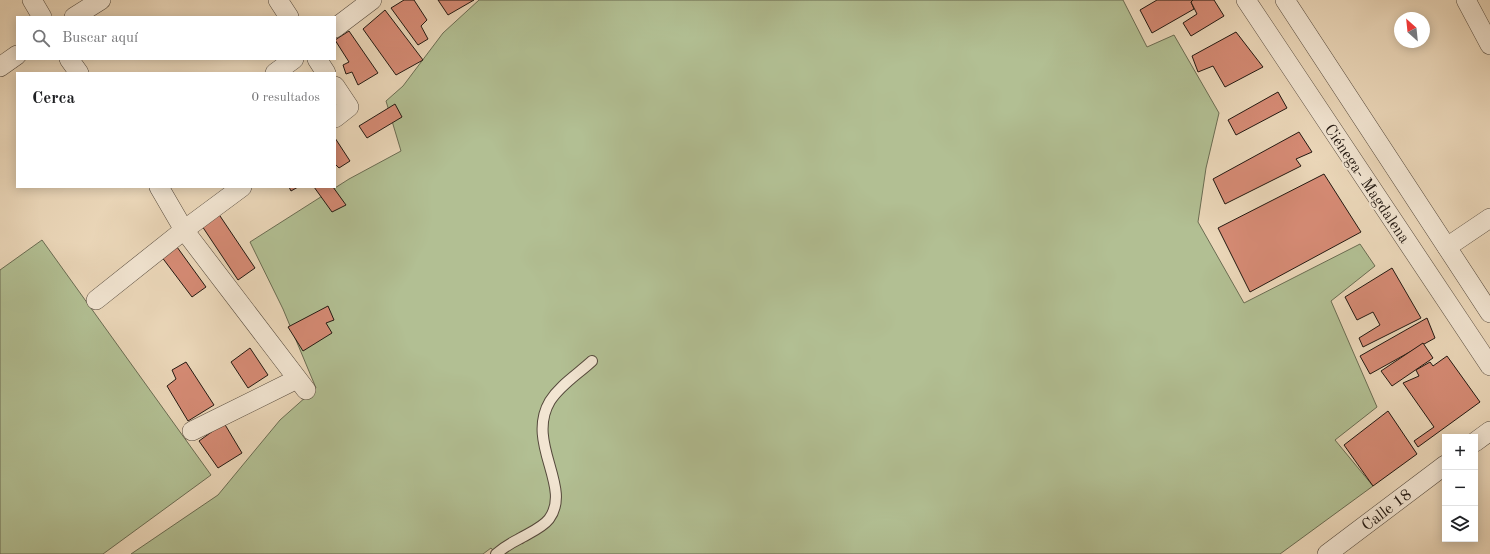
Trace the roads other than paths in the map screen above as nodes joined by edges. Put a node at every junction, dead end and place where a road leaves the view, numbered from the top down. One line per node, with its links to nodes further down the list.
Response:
1 (32, 0): 8 (street)
2 (101, 0): 9 (street)
3 (278, 0): 10 (street)
4 (372, 0): 11 (street)
5 (1246, 0): 31 (street, Ciénega- Magdalena)
6 (1285, 0): 27 (street)
7 (1466, 0): 12 (street)
8 (41, 16)
9 (76, 16)
10 (288, 16)
11 (336, 27)
12 (1490, 45)
13 (16, 56): 17 (street)
14 (70, 60): 18 (street)
15 (293, 60): 19 (street)
16 (318, 60): 20 (street)
17 (0, 67)
18 (78, 72)
19 (277, 72)
20 (325, 72)
21 (336, 88): 22 (street)
22 (336, 117)
23 (160, 188): 26 (street)
24 (241, 188): 26 (street)
25 (1490, 218): 27 (street)
26 (184, 230): 28 (street); 32 (street)
27 (1447, 247): 29 (street)
28 (96, 300)
29 (1490, 313)
30 (592, 361): 36 (lane)
31 (1490, 366)
32 (192, 431)
33 (1490, 431): 34 (street)
34 (1478, 440)
35 (1442, 467): 37 (street, Calle 18)
36 (496, 554)
37 (1327, 554)

